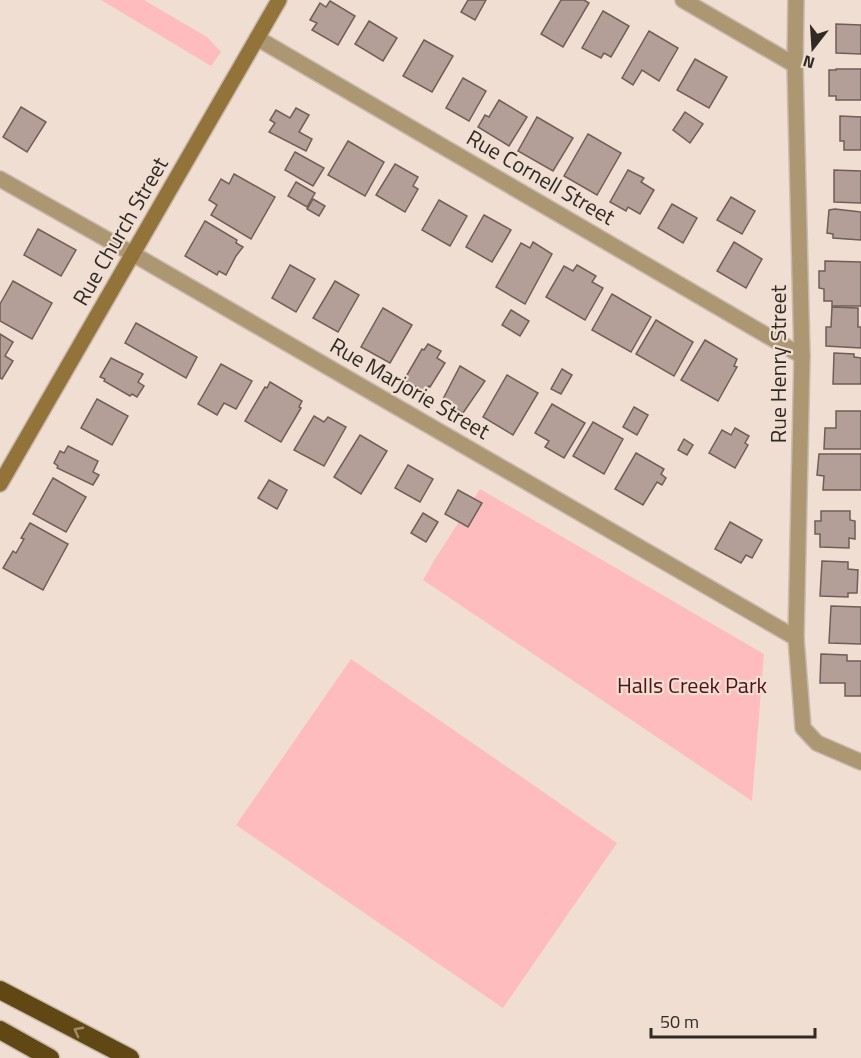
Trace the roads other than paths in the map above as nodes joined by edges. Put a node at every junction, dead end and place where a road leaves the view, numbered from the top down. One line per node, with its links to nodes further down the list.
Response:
1 (279, 0): 4 (street, Rue Church Street)
2 (683, 0): 5 (street)
3 (796, 0): 5 (street, Rue Henry Street)
4 (257, 38): 7 (street, Rue Church Street); 8 (street, Rue Cornell Street)
5 (795, 66): 8 (street, Rue Henry Street)
6 (0, 179): 7 (street, Rue Marjorie Street)
7 (133, 254): 9 (street, Rue Church Street); 10 (street, Rue Marjorie Street)
8 (802, 356): 10 (street, Rue Henry Street)
9 (0, 484)
10 (796, 638): 11 (street, Rue Henry Street)
11 (861, 762)
12 (0, 990): 15 (highway, one-way to 12)
13 (0, 1030): 14 (highway)
14 (50, 1058)
15 (130, 1058)

